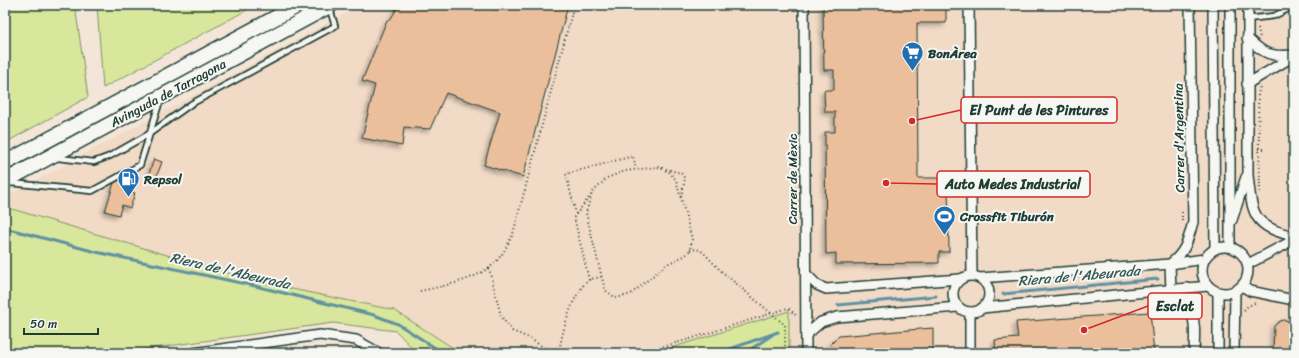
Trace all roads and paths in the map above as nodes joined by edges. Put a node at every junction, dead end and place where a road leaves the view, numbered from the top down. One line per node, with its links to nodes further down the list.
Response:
1 (299, 5): 21 (main road, Avinguda de Tarragona)
2 (574, 5): 41 (path)
3 (804, 5): 42 (street, Carrer de Mèxic)
4 (969, 5): 44 (street)
5 (1190, 5): 39 (street, Carrer d'Argentina)
6 (1213, 5): 36 (street)
7 (1230, 5): 32 (street)
8 (1248, 5): 11 (street)
9 (330, 6): 18 (main road, Avinguda de Tarragona); 19 (lane)
10 (1294, 6): 12 (lane)
11 (1248, 19): 12 (lane); 13 (street)
12 (1258, 19): 14 (path)
13 (1247, 38): 15 (street); 17 (street)
14 (1263, 42)
15 (1294, 55): 17 (street)
16 (1262, 83): 27 (path)
17 (1247, 84): 24 (street)
18 (159, 98): 19 (lane); 20 (main road, Avinguda de Tarragona)
19 (149, 134): 20 (lane); 25 (lane)
20 (46, 159): 25 (main road, Avinguda de Tarragona)
21 (5, 163)
22 (658, 167): 23 (path); 28 (path); 28 (path)
23 (636, 169): 26 (path); 30 (path)
24 (1248, 172): 32 (street); 33 (street)
25 (5, 182)
26 (592, 193): 30 (path); 43 (path)
27 (1260, 194)
28 (681, 198): 37 (path)
29 (1182, 210): 31 (path)
30 (576, 214): 46 (path)
31 (1182, 226)
32 (1230, 227): 35 (street)
33 (1294, 236)
34 (1294, 240): 40 (street)
35 (1230, 247): 36 (street); 40 (street)
36 (1215, 249): 38 (street)
37 (690, 250): 43 (path); 56 (path)
38 (1204, 259): 39 (street); 47 (street)
39 (1170, 264): 44 (street); 50 (street)
40 (1248, 264): 48 (street)
41 (489, 268): 49 (path); 63 (path)
42 (806, 274): 45 (street); 58 (street, Carrer de Mèxic)
43 (602, 277): 46 (path)
44 (976, 277): 45 (street); 55 (street)
45 (960, 279): 54 (street)
46 (589, 280): 64 (path)
47 (1208, 286): 50 (street); 51 (street)
48 (1238, 289): 51 (street); 52 (street); 71 (street)
49 (420, 291)
50 (1171, 291): 55 (street); 69 (street)
51 (1218, 293): 70 (street)
52 (1294, 300)
53 (1259, 301): 59 (path)
54 (958, 307): 57 (street); 60 (street)
55 (982, 308): 57 (street)
56 (772, 312): 58 (path); 65 (path); 66 (path)
57 (970, 312): 68 (street)
58 (806, 316): 60 (street, Carrer de Mèxic)
59 (1242, 316)
60 (806, 335): 67 (street, Carrer de Mèxic)
61 (193, 353): 62 (street)
62 (379, 353)
63 (552, 353)
64 (559, 353)
65 (640, 353)
66 (785, 353)
67 (806, 353)
68 (970, 353)
69 (1194, 353)
70 (1218, 353)
71 (1234, 353)

